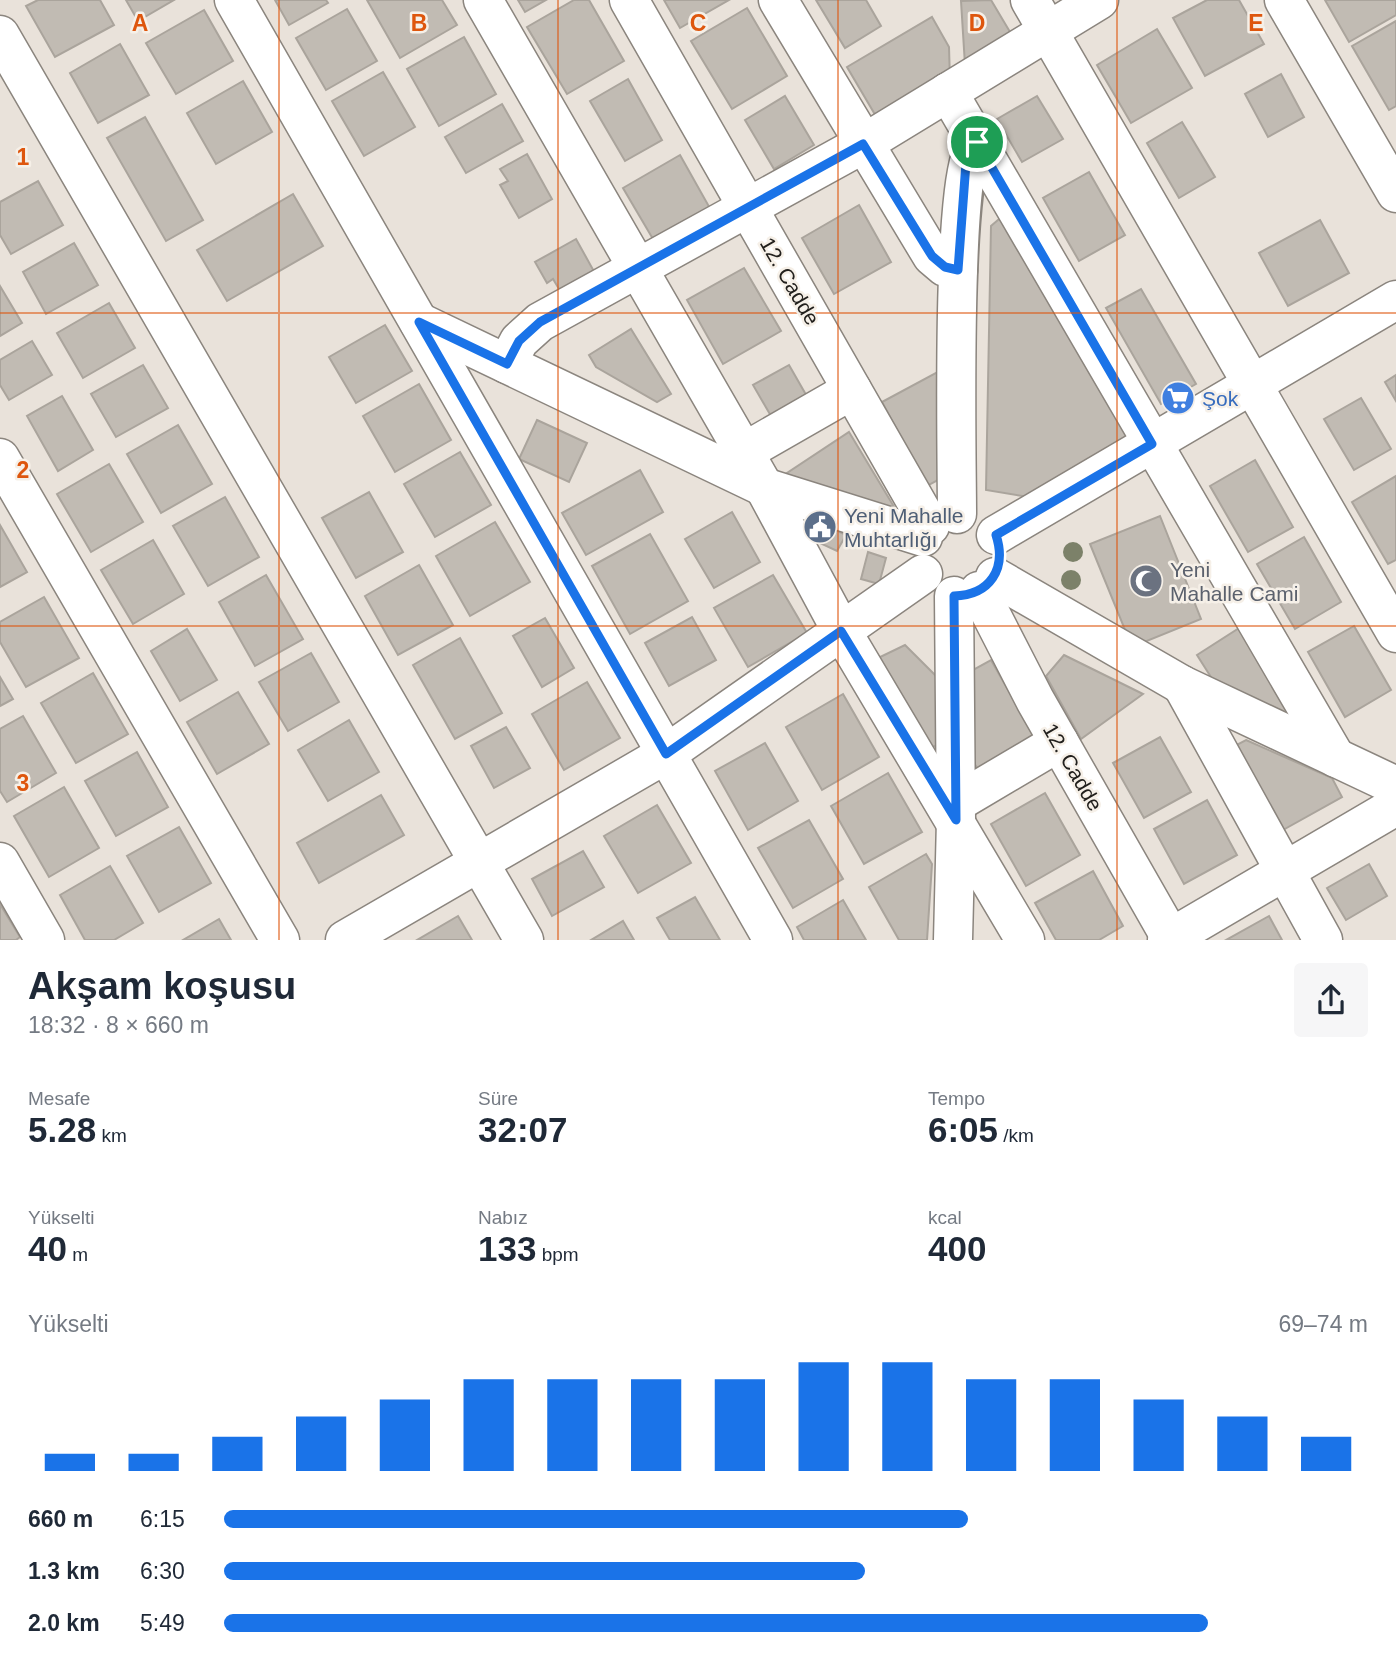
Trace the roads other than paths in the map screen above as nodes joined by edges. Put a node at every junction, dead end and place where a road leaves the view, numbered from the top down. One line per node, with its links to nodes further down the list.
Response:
1 (234, 0): 17 (street)
2 (483, 0): 14 (street)
3 (629, 0): 13 (street, 12. Cadde)
4 (778, 0): 11 (street)
5 (1099, 0): 7 (street)
6 (1284, 0): 12 (street)
7 (1039, 16): 9 (street); 19 (street)
8 (0, 35): 38 (street)
9 (948, 92): 10 (street); 11 (street)
10 (977, 142): 15 (street); 21 (street)
11 (863, 144): 13 (street); 15 (street)
12 (1396, 193)
13 (747, 206): 14 (street); 20 (street, 12. Cadde)
14 (637, 267): 18 (street); 22 (street)
15 (958, 270): 26 (street)
16 (1396, 300): 19 (street)
17 (419, 322): 18 (street); 32 (street)
18 (507, 364): 24 (street)
19 (1252, 382): 21 (street); 29 (street)
20 (852, 390): 22 (street); 26 (street, 12. Cadde)
21 (1152, 444): 25 (street); 33 (street)
22 (744, 452): 24 (street)
23 (0, 458): 42 (street)
24 (764, 487): 26 (street); 28 (street)
25 (996, 535): 26 (street); 27 (street)
26 (933, 538): 27 (street); 28 (street)
27 (976, 588): 30 (street); 31 (street, 12. Cadde); 36 (street)
28 (841, 631): 32 (street); 36 (street)
29 (1396, 633)
30 (1182, 685): 33 (street); 39 (street)
31 (1059, 742): 36 (street); 40 (street, 12. Cadde)
32 (666, 754): 38 (street); 45 (street)
33 (1336, 758): 34 (street)
34 (1396, 786)
35 (1396, 806): 39 (street)
36 (956, 812): 46 (street); 47 (street)
37 (0, 862): 41 (street)
38 (480, 862): 43 (street); 44 (street)
39 (1285, 871): 40 (street); 48 (street)
40 (1170, 939)
41 (45, 940)
42 (280, 940)
43 (345, 940)
44 (524, 940)
45 (773, 940)
46 (953, 940)
47 (1025, 940)
48 (1323, 940)

